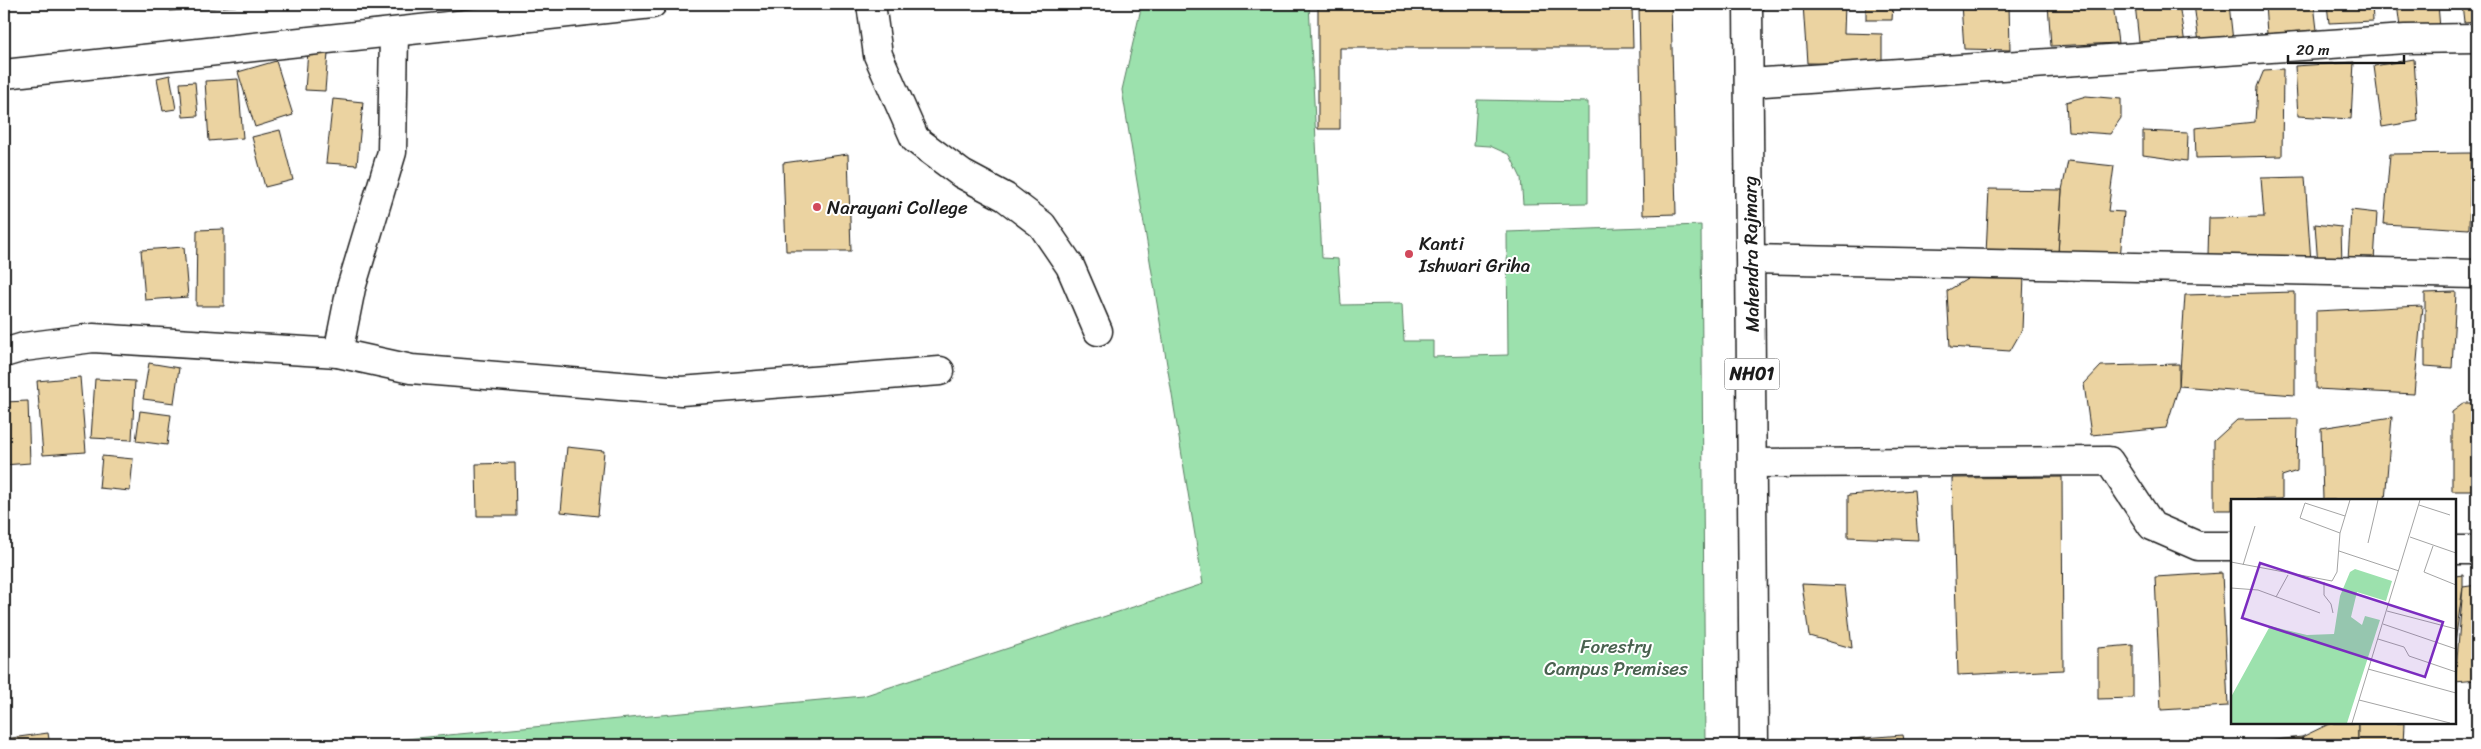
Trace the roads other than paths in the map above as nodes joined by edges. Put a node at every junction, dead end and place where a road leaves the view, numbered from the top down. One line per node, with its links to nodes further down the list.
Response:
1 (652, 4): 4 (main road)
2 (871, 4): 10 (main road)
3 (1748, 4): 7 (main road, Mahendra Rajmarg / NH01)
4 (394, 33): 6 (main road); 12 (main road)
5 (2477, 38): 7 (main road)
6 (4, 74)
7 (1750, 83): 8 (main road, Mahendra Rajmarg / NH01)
8 (1751, 259): 9 (main road); 14 (main road, Mahendra Rajmarg / NH01)
9 (2477, 274)
10 (1098, 331)
11 (4, 353): 12 (main road)
12 (338, 353): 13 (main road)
13 (940, 371)
14 (1753, 463): 15 (main road); 18 (main road, Mahendra Rajmarg / NH01)
15 (2231, 546)
16 (2456, 550): 17 (main road)
17 (2477, 550)
18 (1754, 745)

